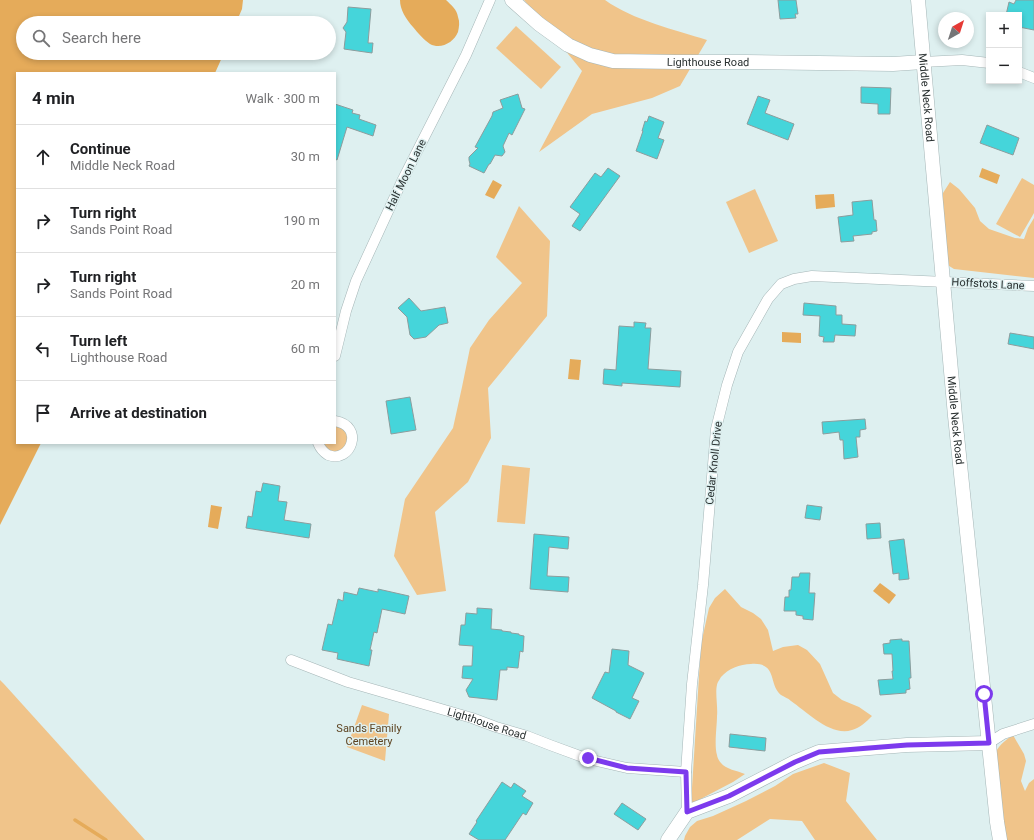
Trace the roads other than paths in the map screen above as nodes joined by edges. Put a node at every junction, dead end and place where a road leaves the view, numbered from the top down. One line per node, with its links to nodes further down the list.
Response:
1 (490, 0): 10 (street, Half Moon Lane)
2 (512, 0): 4 (street, Lighthouse Road)
3 (918, 0): 4 (street, Middle Neck Road)
4 (923, 62): 5 (street); 8 (street, Middle Neck Road)
5 (986, 63)
6 (1022, 73): 7 (street)
7 (1034, 78)
8 (942, 282): 9 (street, Hoffstots Lane); 15 (street, Middle Neck Road); 16 (street, Cedar Knoll Drive)
9 (1034, 286)
10 (336, 352)
11 (336, 421): 12 (street)
12 (318, 444)
13 (291, 660): 16 (street, Lighthouse Road)
14 (1034, 724): 15 (street)
15 (989, 743): 17 (street); 19 (street, Middle Neck Road)
16 (686, 772): 17 (street, Cedar Knoll Drive)
17 (687, 812): 18 (street)
18 (668, 840)
19 (1000, 840)

